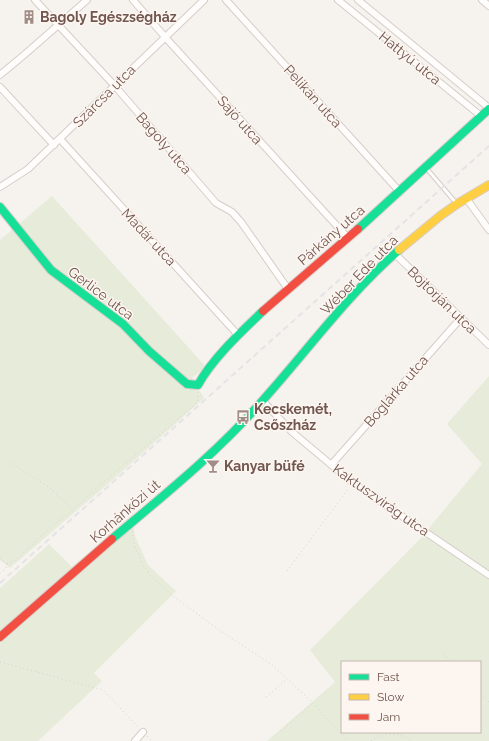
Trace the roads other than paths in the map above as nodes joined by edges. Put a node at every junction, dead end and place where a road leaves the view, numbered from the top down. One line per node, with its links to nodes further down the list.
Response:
1 (35, 0): 10 (street, Bagoly utca)
2 (87, 0): 10 (street)
3 (133, 0): 11 (street, Sajó utca)
4 (204, 0): 11 (street, Szárcsa utca)
5 (226, 0): 22 (street, Pelikán utca)
6 (338, 0): 16 (street, Hattyú utca)
7 (358, 0): 15 (street, Hattyú utca)
8 (482, 0): 9 (street)
9 (489, 6)
10 (58, 25): 12 (street); 13 (street, Bagoly utca)
11 (165, 37): 13 (street, Szárcsa utca); 27 (street, Sajó utca)
12 (0, 75)
13 (114, 85): 17 (street, Szárcsa utca); 29 (street, Bagoly utca)
14 (0, 87): 18 (street)
15 (489, 108): 16 (street, Párkány utca)
16 (481, 116): 19 (street, Párkány utca)
17 (60, 139): 18 (street, Szárcsa utca); 31 (street, Madár utca)
18 (54, 145): 21 (street, Szárcsa utca)
19 (426, 168): 22 (street, Párkány utca); 24 (lane)
20 (489, 185): 23 (street, Wéber Ede utca)
21 (0, 187)
22 (400, 192): 27 (street, Párkány utca)
23 (466, 198): 24 (street, Wéber Ede utca); 26 (street)
24 (457, 204): 28 (street, Wéber Ede utca)
25 (0, 207): 33 (street, Gerlice utca)
26 (489, 230)
27 (348, 238): 29 (street, Párkány utca)
28 (395, 254): 30 (street, Bojtorján utca); 34 (street, Wéber Ede utca)
29 (288, 289): 31 (street, Párkány utca)
30 (461, 318): 32 (street, Bojtorján utca); 35 (street, Boglárka utca)
31 (238, 335): 33 (street, Párkány utca)
32 (489, 345)
33 (198, 385)
34 (263, 401): 35 (street, Kaktuszvirág utca); 37 (street, Korhánközi út)
35 (331, 464): 36 (street, Kaktuszvirág utca)
36 (489, 575)
37 (0, 637)
38 (143, 732): 39 (street)
39 (135, 741)

